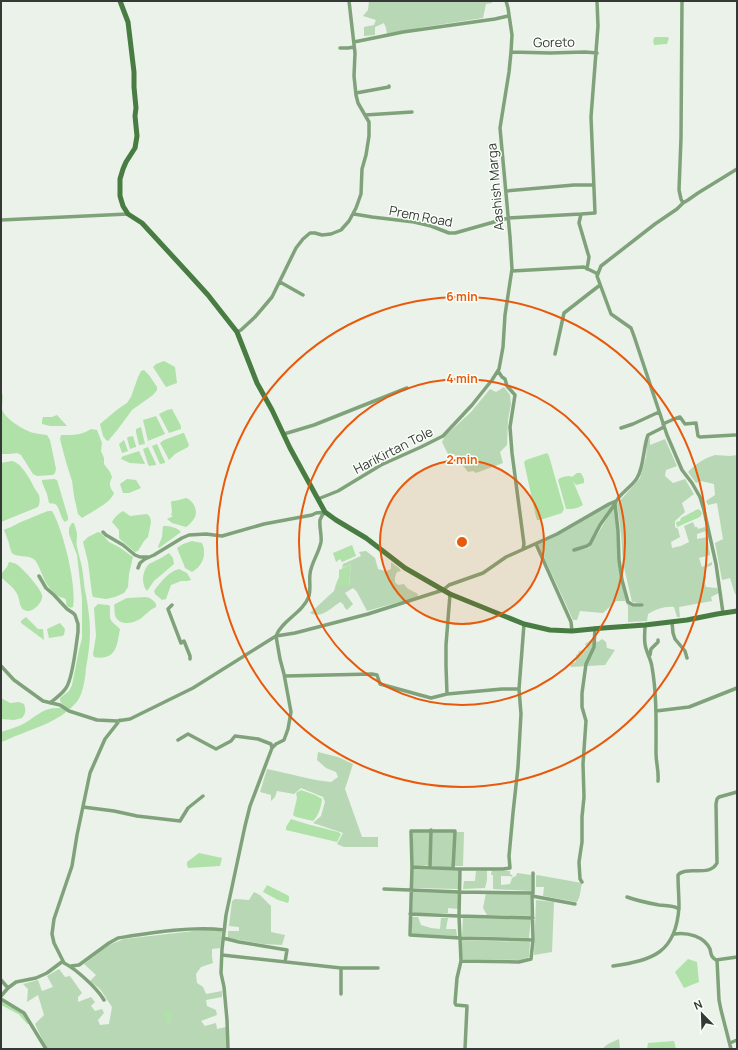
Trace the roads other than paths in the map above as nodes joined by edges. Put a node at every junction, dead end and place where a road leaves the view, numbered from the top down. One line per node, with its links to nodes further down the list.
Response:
1 (120, 1): 20 (street)
2 (349, 1): 7 (street)
3 (506, 1): 6 (street, Aashish Marga)
4 (597, 1): 11 (street)
5 (682, 1): 19 (street)
6 (508, 16): 7 (street); 10 (street, Aashish Marga)
7 (354, 42): 8 (street)
8 (354, 47): 9 (street); 13 (street)
9 (340, 48)
10 (512, 52): 11 (street, Goreto); 18 (street, Aashish Marga)
11 (597, 53): 17 (street)
12 (389, 86): 13 (street)
13 (356, 93): 15 (street)
14 (412, 112): 15 (street)
15 (365, 115): 21 (street)
16 (737, 169): 19 (street)
17 (594, 185): 18 (street); 22 (street)
18 (506, 191): 23 (street, Aashish Marga)
19 (682, 203): 27 (street)
20 (128, 214): 24 (street); 31 (street)
21 (354, 214): 23 (street, Prem Road); 28 (street)
22 (581, 214): 23 (street, Prem Road); 25 (street)
23 (508, 218): 26 (street, Aashish Marga)
24 (1, 220)
25 (587, 269): 26 (street); 27 (street)
26 (512, 271): 33 (street, Aashish Marga)
27 (598, 274): 29 (street)
28 (280, 282): 30 (street); 31 (street)
29 (600, 285): 32 (street); 35 (street)
30 (303, 294)
31 (237, 332): 38 (street)
32 (556, 354)
33 (498, 371): 40 (street, HariKirtan Tole); 45 (street)
34 (406, 388): 38 (street)
35 (659, 412): 36 (street); 37 (street)
36 (664, 425): 39 (street); 41 (street); 55 (street)
37 (622, 428)
38 (284, 434): 40 (street)
39 (735, 435)
40 (318, 499): 42 (street)
41 (615, 503): 44 (street); 46 (street); 53 (street)
42 (325, 512): 47 (street); 50 (street); 61 (street)
43 (103, 532): 47 (street)
44 (536, 544): 45 (street); 60 (street)
45 (522, 550): 50 (street)
46 (574, 550)
47 (149, 557): 48 (street)
48 (138, 568)
49 (40, 576): 71 (street)
50 (442, 590): 51 (street); 61 (street)
51 (450, 594): 57 (street); 70 (street)
52 (172, 605): 65 (street)
53 (642, 605)
54 (737, 611): 55 (street)
55 (723, 613): 56 (street)
56 (672, 622): 58 (street); 64 (street)
57 (524, 624): 60 (street); 69 (street)
58 (645, 625): 59 (street); 63 (street)
59 (595, 628): 60 (street); 86 (street)
60 (572, 631)
61 (276, 636): 67 (street); 73 (street)
62 (658, 640): 63 (street)
63 (650, 657): 72 (street)
64 (688, 658)
65 (190, 659)
66 (1, 666): 71 (street)
67 (285, 676): 70 (street); 75 (street)
68 (737, 688): 72 (street)
69 (519, 689): 70 (street); 84 (street)
70 (447, 694)
71 (50, 702): 73 (street)
72 (656, 711): 76 (street)
73 (120, 720): 79 (street)
74 (178, 740): 75 (street)
75 (272, 748): 97 (street)
76 (658, 781)
77 (737, 792): 93 (street)
78 (203, 796): 79 (street)
79 (83, 807): 105 (street)
80 (431, 830): 81 (street); 82 (street); 83 (street)
81 (412, 866): 82 (street); 88 (street)
82 (430, 867): 83 (street)
83 (453, 869): 84 (street)
84 (460, 869): 89 (street)
85 (533, 873): 90 (street)
86 (582, 882)
87 (384, 889): 88 (street)
88 (411, 890): 89 (street); 94 (street)
89 (459, 892): 90 (street); 95 (street)
90 (532, 895): 92 (street); 96 (street)
91 (627, 897): 93 (street)
92 (575, 904)
93 (679, 909): 98 (street)
94 (410, 914): 95 (street); 100 (street)
95 (459, 916): 96 (street); 100 (street)
96 (532, 918): 101 (street)
97 (224, 930): 99 (street); 108 (street)
98 (674, 934): 104 (street); 109 (street)
99 (223, 938): 102 (street); 107 (street)
100 (460, 938): 101 (street); 106 (street)
101 (533, 940): 106 (street)
102 (222, 955): 107 (street); 120 (street)
103 (737, 957): 104 (street)
104 (717, 960): 118 (street)
105 (63, 961): 108 (street); 113 (street)
106 (461, 961): 121 (street)
107 (285, 962): 110 (street)
108 (72, 966): 116 (street)
109 (613, 966)
110 (341, 968): 111 (street); 114 (street)
111 (378, 968)
112 (1, 980): 113 (street)
113 (8, 988): 115 (street)
114 (341, 994)
115 (1, 998): 119 (street)
116 (104, 1000)
117 (737, 1040): 118 (street)
118 (730, 1043): 122 (street)
119 (46, 1049)
120 (228, 1049)
121 (465, 1049)
122 (732, 1049)

